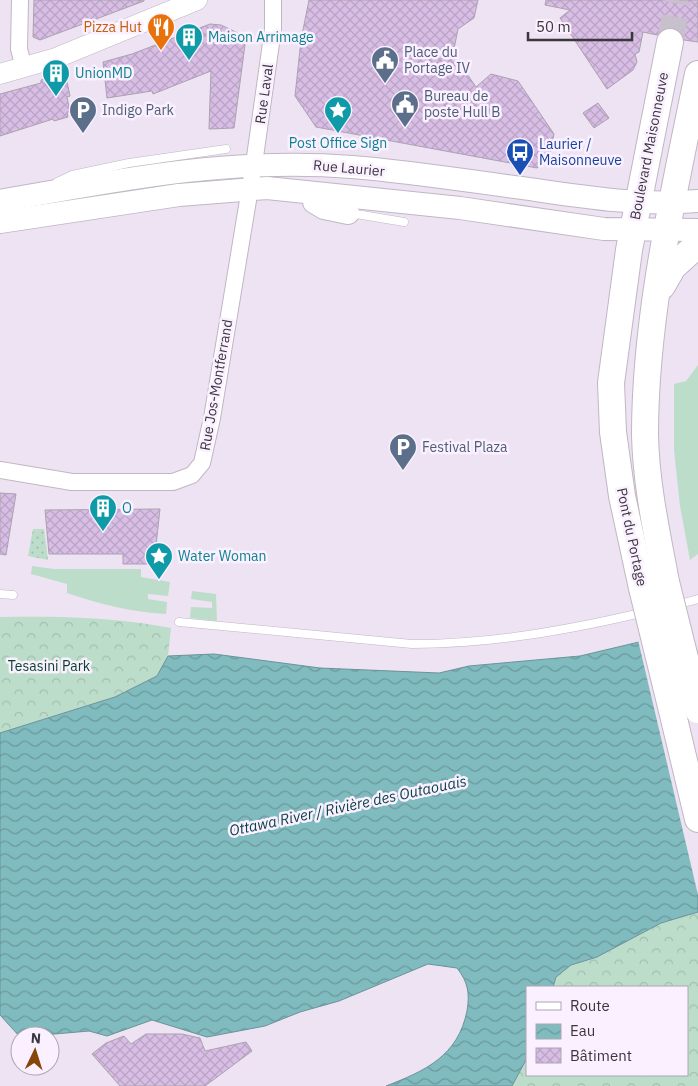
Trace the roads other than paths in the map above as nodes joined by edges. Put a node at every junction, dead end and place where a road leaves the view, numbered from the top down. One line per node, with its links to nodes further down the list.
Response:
1 (20, 0): 5 (street)
2 (197, 0): 5 (street)
3 (273, 0): 9 (street, Rue Laval)
4 (670, 42): 15 (main road, Boulevard Maisonneuve)
5 (24, 68): 6 (street)
6 (0, 74)
7 (698, 74): 16 (main road)
8 (226, 149): 12 (lane)
9 (254, 164): 10 (street, Rue Laval); 12 (main road, Rue Laurier); 15 (main road, Rue Laurier)
10 (250, 188): 11 (main road, Rue Laurier); 18 (main road, Rue Laurier); 25 (street, Rue Jos-Montferrand)
11 (291, 189): 17 (main road); 23 (main road, Rue Laurier)
12 (30, 196): 13 (main road, Rue Laurier)
13 (0, 201)
14 (698, 201): 16 (main road, Rue Laurier)
15 (639, 202): 16 (main road, Rue Laurier); 23 (main road, Boulevard Maisonneuve)
16 (672, 203): 20 (main road)
17 (348, 212): 19 (lane)
18 (0, 222)
19 (404, 222)
20 (667, 229): 21 (main road, Rue Laurier); 23 (main road, Rue Laurier); 24 (main road)
21 (698, 230)
22 (698, 244): 24 (main road)
23 (629, 248): 26 (main road, Pont du Portage)
24 (666, 270): 26 (main road, Pont du Portage)
25 (0, 470)
26 (654, 593): 31 (lane); 32 (main road, Pont du Portage, bridge); 33 (main road, Pont du Portage, bridge)
27 (0, 594): 28 (lane)
28 (13, 595)
29 (698, 599): 30 (lane)
30 (662, 608)
31 (179, 622)
32 (698, 710)
33 (698, 819)

